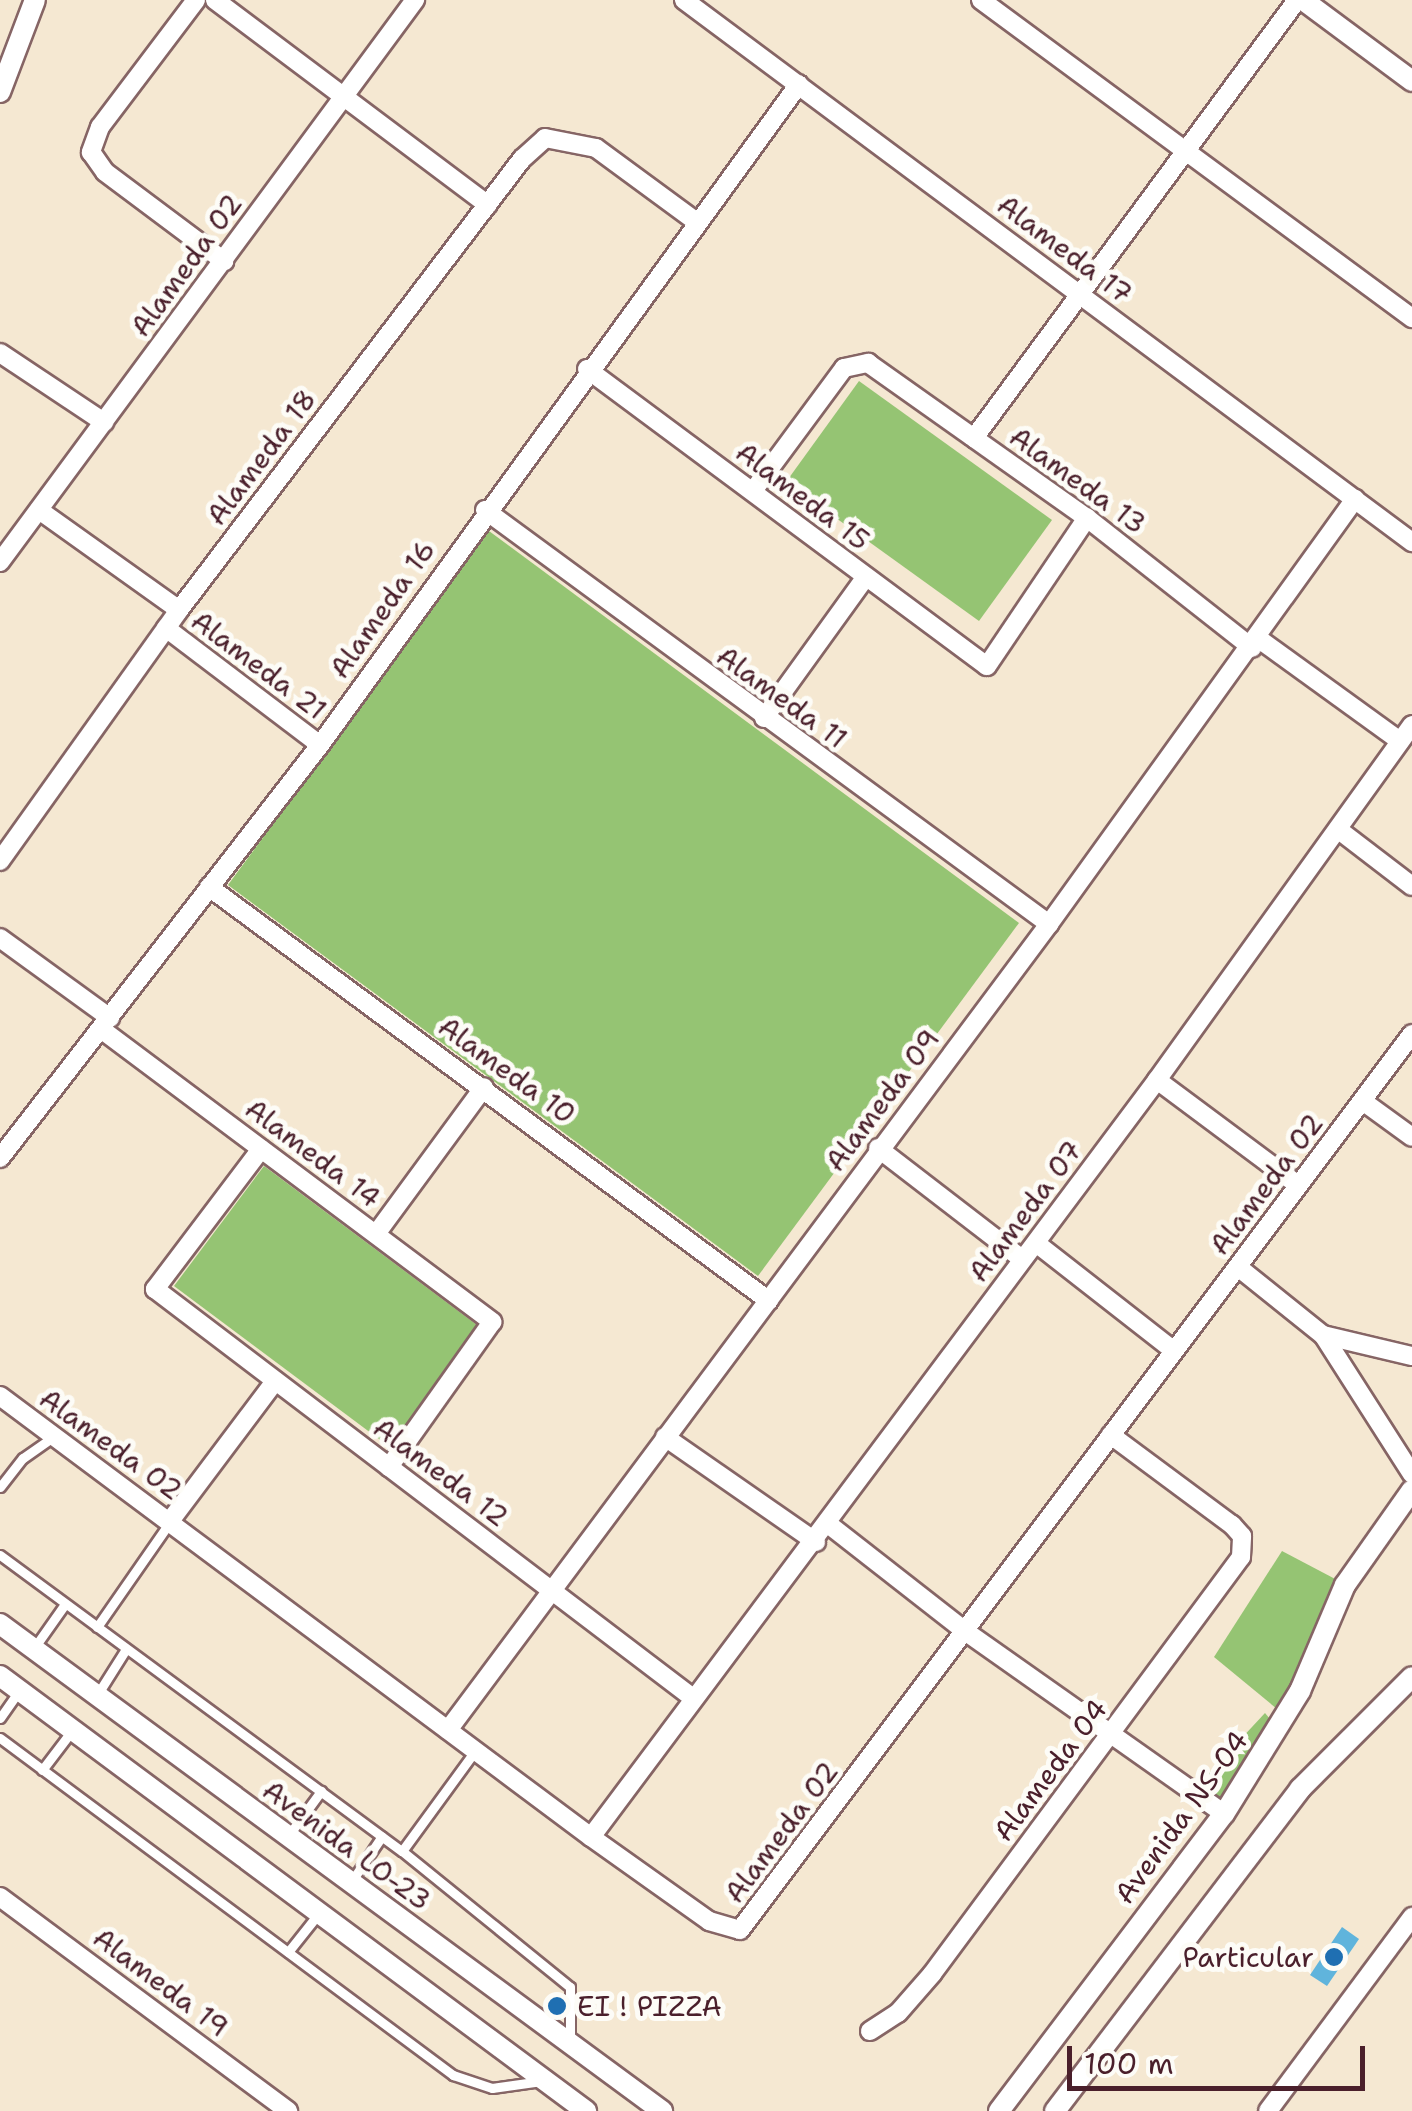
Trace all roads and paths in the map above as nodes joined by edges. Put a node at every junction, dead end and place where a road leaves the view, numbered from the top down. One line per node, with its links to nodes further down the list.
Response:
1 (35, 0): 10 (street)
2 (196, 0): 15 (street)
3 (215, 0): 11 (street)
4 (415, 0): 11 (street, Alameda 02)
5 (684, 0): 9 (street, Alameda 17)
6 (981, 0): 12 (street)
7 (1300, 0): 8 (street); 12 (street)
8 (1412, 81)
9 (799, 84): 14 (street, Alameda 16); 16 (street, Alameda 17)
10 (0, 92)
11 (342, 94): 13 (street); 15 (street, Alameda 02)
12 (1186, 152): 16 (street); 17 (street)
13 (488, 205): 14 (street, Alameda 18); 30 (street, Alameda 18)
14 (694, 220): 19 (street, Alameda 16)
15 (224, 260): 20 (street, Alameda 02)
16 (1080, 294): 21 (street); 23 (street, Alameda 17)
17 (1412, 318)
18 (0, 353): 20 (street)
19 (587, 369): 22 (street, Alameda 15); 25 (street, Alameda 16)
20 (104, 422): 24 (street, Alameda 02)
21 (974, 438): 22 (street, Alameda 13); 26 (street, Alameda 13)
22 (753, 491): 29 (street, Alameda 15)
23 (1356, 499): 27 (street, Alameda 17); 32 (street, Alameda 09)
24 (39, 510): 28 (street, Alameda 02); 30 (street)
25 (485, 510): 33 (street, Alameda 11); 36 (street, Alameda 16)
26 (1087, 518): 29 (street, Alameda 15); 32 (street, Alameda 13)
27 (1412, 542)
28 (0, 562)
29 (866, 578): 33 (street)
30 (179, 610): 31 (street, Alameda 18)
31 (166, 628): 36 (street, Alameda 21); 38 (street, Alameda 18)
32 (1256, 643): 35 (street, Alameda 13); 41 (street, Alameda 09)
33 (764, 718): 41 (street, Alameda 11)
34 (1412, 725): 35 (street, Alameda 07)
35 (1400, 741): 37 (street, Alameda 07)
36 (320, 744): 40 (street, Alameda 16)
37 (1339, 830): 39 (street); 45 (street, Alameda 07)
38 (0, 861)
39 (1412, 886)
40 (209, 887): 43 (street, Alameda 16); 46 (street, Alameda 10)
41 (1049, 924): 49 (street, Alameda 09)
42 (0, 938): 43 (street, Alameda 14)
43 (106, 1023): 50 (street, Alameda 14); 51 (street, Alameda 16)
44 (1412, 1034): 47 (street, Alameda 02)
45 (1157, 1080): 52 (street); 54 (street, Alameda 07)
46 (484, 1086): 53 (street); 57 (street, Alameda 10)
47 (1364, 1102): 48 (street); 52 (street, Alameda 02)
48 (1412, 1137)
49 (878, 1148): 55 (street); 57 (street, Alameda 09)
50 (261, 1149): 53 (street, Alameda 14); 61 (street, Alameda 12)
51 (0, 1158)
52 (1298, 1184): 56 (street, Alameda 02)
53 (376, 1234): 66 (street, Alameda 14)
54 (1036, 1243): 55 (street, Alameda 07); 59 (street)
55 (1022, 1259): 71 (street, Alameda 07)
56 (1238, 1267): 58 (street); 59 (street, Alameda 02)
57 (769, 1300): 65 (street, Alameda 09)
58 (1324, 1335): 60 (street); 67 (street)
59 (1174, 1351): 63 (street, Alameda 02)
60 (1412, 1356)
61 (275, 1380): 66 (street, Alameda 12); 70 (street)
62 (0, 1396): 64 (street, Alameda 02)
63 (1111, 1435): 78 (street, Alameda 02); 89 (street, Alameda 04)
64 (55, 1436): 68 (lane); 70 (street, Alameda 02)
65 (666, 1437): 72 (street); 74 (street, Alameda 09)
66 (388, 1467): 74 (street, Alameda 12)
67 (1412, 1474)
68 (0, 1487)
69 (1412, 1490): 94 (street, Avenida NS-04)
70 (170, 1522): 77 (lane); 88 (street, Alameda 02)
71 (828, 1524): 72 (street, Alameda 07); 78 (street)
72 (816, 1542): 85 (street, Alameda 07)
73 (0, 1555): 75 (lane)
74 (550, 1589): 85 (street, Alameda 12); 88 (street, Alameda 09)
75 (65, 1604): 77 (lane); 79 (lane)
76 (0, 1624): 79 (street, Avenida LO-23)
77 (97, 1627): 80 (lane)
78 (965, 1631): 89 (street); 97 (street, Alameda 02)
79 (34, 1648): 84 (street, Avenida LO-23)
80 (126, 1649): 84 (lane); 93 (lane)
81 (0, 1676): 83 (street)
82 (1412, 1677): 111 (street)
83 (20, 1690): 86 (lane); 87 (street)
84 (97, 1695): 95 (street, Avenida LO-23)
85 (689, 1703): 97 (street, Alameda 07)
86 (0, 1718)
87 (73, 1730): 92 (lane); 101 (street)
88 (448, 1730): 91 (street, Alameda 02)
89 (1112, 1734): 94 (street); 104 (street, Alameda 04)
90 (0, 1738): 92 (lane)
91 (475, 1751): 97 (street, Alameda 02); 98 (lane)
92 (42, 1770): 103 (lane)
93 (321, 1791): 95 (lane); 96 (lane)
94 (1224, 1814): 110 (street, Avenida NS-04)
95 (288, 1836): 99 (street, Avenida LO-23)
96 (382, 1836): 98 (lane); 99 (lane)
97 (591, 1838)
98 (402, 1851): 105 (lane)
99 (351, 1882): 105 (street, Avenida LO-23)
100 (0, 1897): 107 (street, Alameda 19)
101 (319, 1913): 103 (lane); 106 (street)
102 (1412, 1917): 112 (street)
103 (288, 1952): 106 (lane)
104 (870, 2031)
105 (570, 2043): 109 (street, Avenida LO-23)
106 (544, 2080): 108 (street)
107 (288, 2111)
108 (586, 2111)
109 (662, 2111)
110 (999, 2111)
111 (1055, 2111)
112 (1268, 2111)

